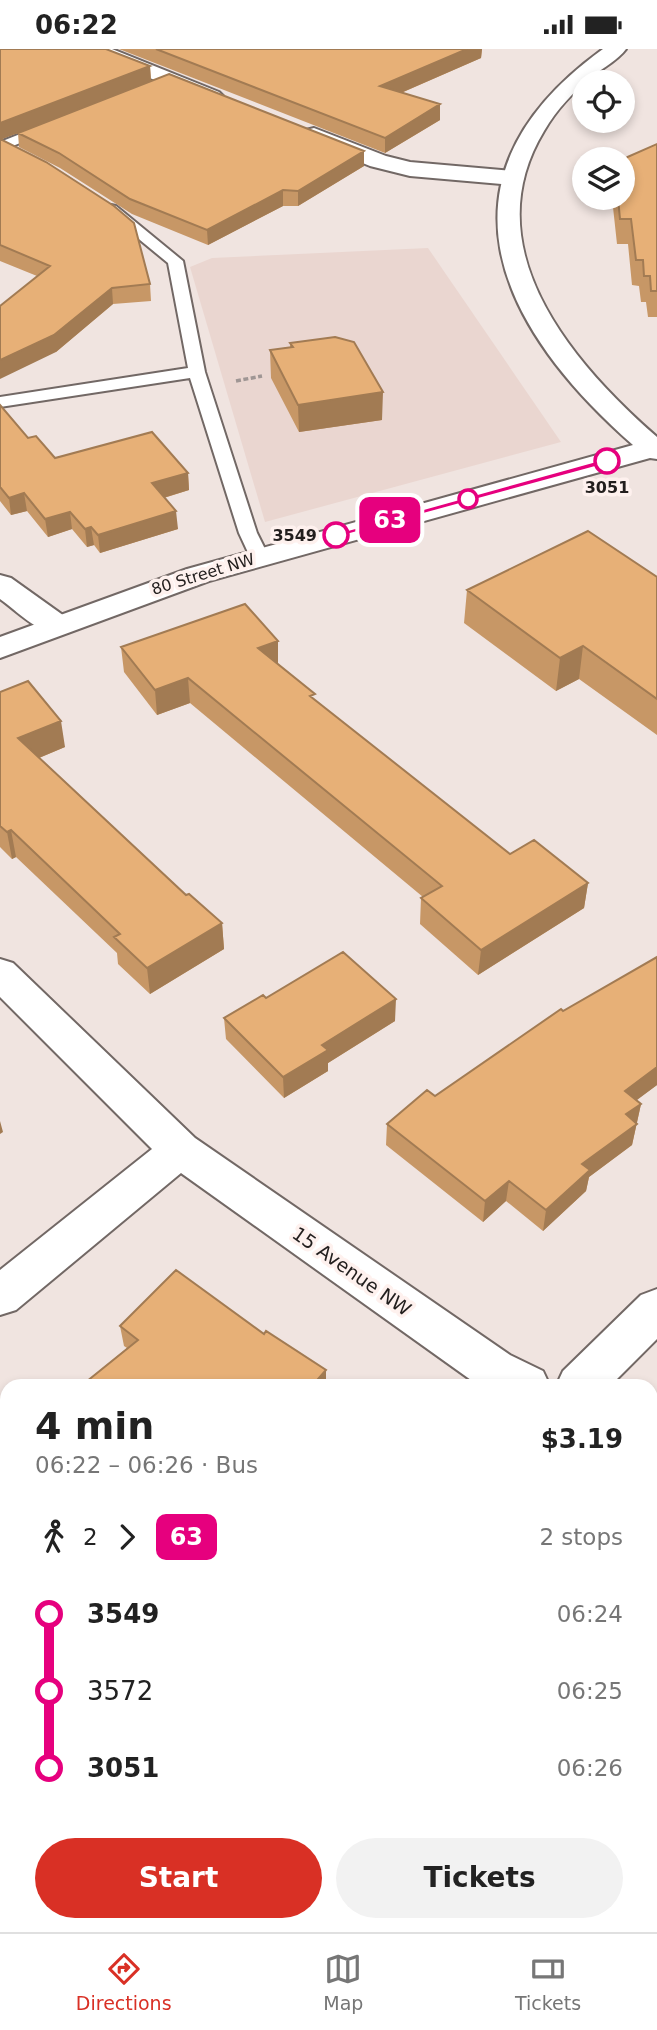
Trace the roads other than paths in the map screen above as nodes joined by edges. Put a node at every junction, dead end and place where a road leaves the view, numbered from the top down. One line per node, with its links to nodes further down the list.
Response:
1 (94, 49): 3 (street)
2 (616, 49): 10 (street)
3 (172, 80): 4 (lane); 5 (street)
4 (148, 89)
5 (236, 105)
6 (66, 120): 8 (lane)
7 (288, 125): 10 (street)
8 (1, 146): 9 (lane)
9 (22, 157)
10 (513, 178): 14 (street)
11 (100, 202): 12 (lane)
12 (197, 372): 13 (lane); 15 (lane)
13 (0, 402)
14 (655, 450): 15 (street, 80 Street NW)
15 (259, 557): 17 (street, 80 Street NW)
16 (0, 584): 17 (street)
17 (56, 625): 18 (street, 80 Street NW)
18 (0, 648)
19 (0, 973): 20 (street, 15 Avenue NW)
20 (180, 1150): 21 (street); 23 (street, 15 Avenue NW)
21 (0, 1296)
22 (657, 1309): 24 (street)
23 (499, 1379)
24 (586, 1379)

